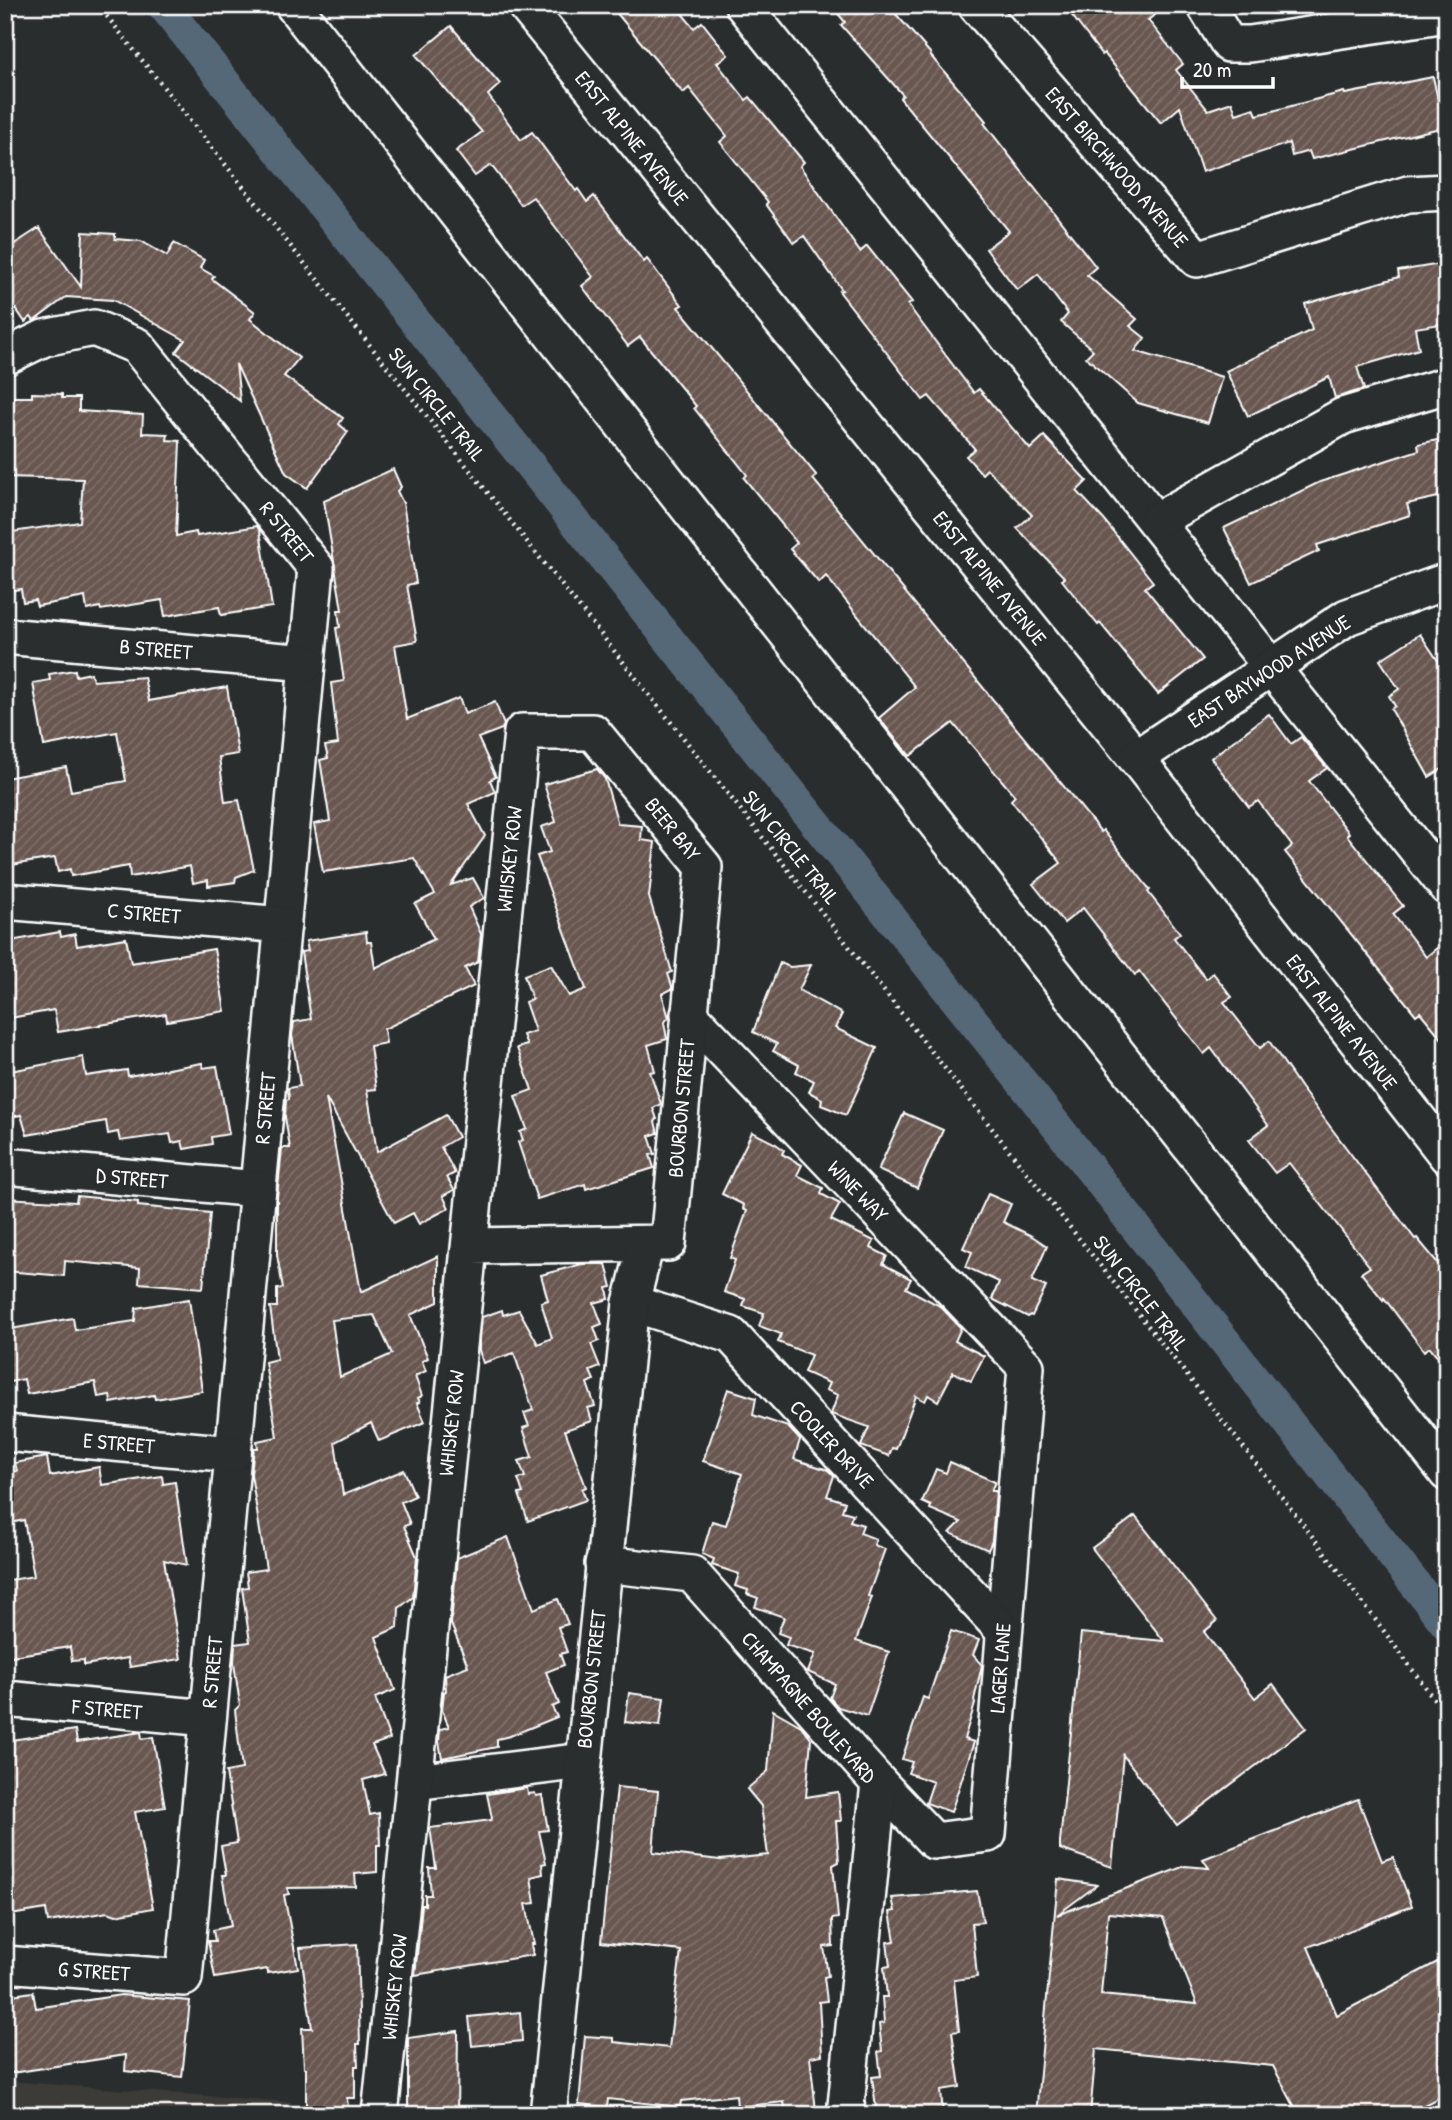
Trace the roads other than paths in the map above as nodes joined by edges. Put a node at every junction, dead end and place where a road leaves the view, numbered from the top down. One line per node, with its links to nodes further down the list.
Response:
1 (293, 5): 30 (street)
2 (525, 5): 16 (street, EAST ALPINE AVENUE)
3 (743, 5): 10 (street)
4 (976, 5): 7 (street, EAST BIRCHWOOD AVENUE)
5 (1205, 5): 6 (street)
6 (1447, 14)
7 (1447, 192)
8 (5, 357): 13 (street, R STREET)
9 (1447, 385): 10 (street)
10 (1156, 522): 14 (street)
11 (1447, 581): 14 (street, EAST BAYWOOD AVENUE)
12 (5, 635): 13 (street, B STREET)
13 (307, 663): 19 (street, R STREET)
14 (1273, 667): 16 (street, EAST BAYWOOD AVENUE); 17 (street)
15 (522, 732): 20 (street, BEER BAY); 25 (street, WHISKEY ROW)
16 (1136, 758): 21 (street, EAST ALPINE AVENUE)
17 (1447, 887)
18 (5, 901): 19 (street, C STREET)
19 (283, 925): 23 (street, R STREET)
20 (690, 1014): 24 (street, BOURBON STREET); 27 (street, WINE WAY)
21 (1447, 1156)
22 (5, 1166): 23 (street, D STREET)
23 (258, 1189): 29 (street, R STREET)
24 (657, 1244): 25 (street); 26 (street, BOURBON STREET)
25 (470, 1246): 36 (street, WHISKEY ROW)
26 (631, 1303): 31 (street, BOURBON STREET); 32 (street, COOLER DRIVE)
27 (1026, 1367): 32 (street, LAGER LANE)
28 (5, 1433): 29 (street, E STREET)
29 (233, 1454): 34 (street, R STREET)
30 (1447, 1473)
31 (603, 1564): 35 (street, BOURBON STREET); 37 (street, CHAMPAGNE BOULEVARD)
32 (1003, 1630): 37 (street, LAGER LANE)
33 (5, 1699): 34 (street, F STREET)
34 (208, 1718): 39 (street, R STREET)
35 (583, 1761): 36 (street); 41 (street, BOURBON STREET)
36 (415, 1782): 40 (street, WHISKEY ROW)
37 (879, 1783): 42 (street, CHAMPAGNE BOULEVARD)
38 (5, 1964): 39 (street, G STREET)
39 (184, 1978)
40 (380, 2115)
41 (548, 2115)
42 (845, 2115)

